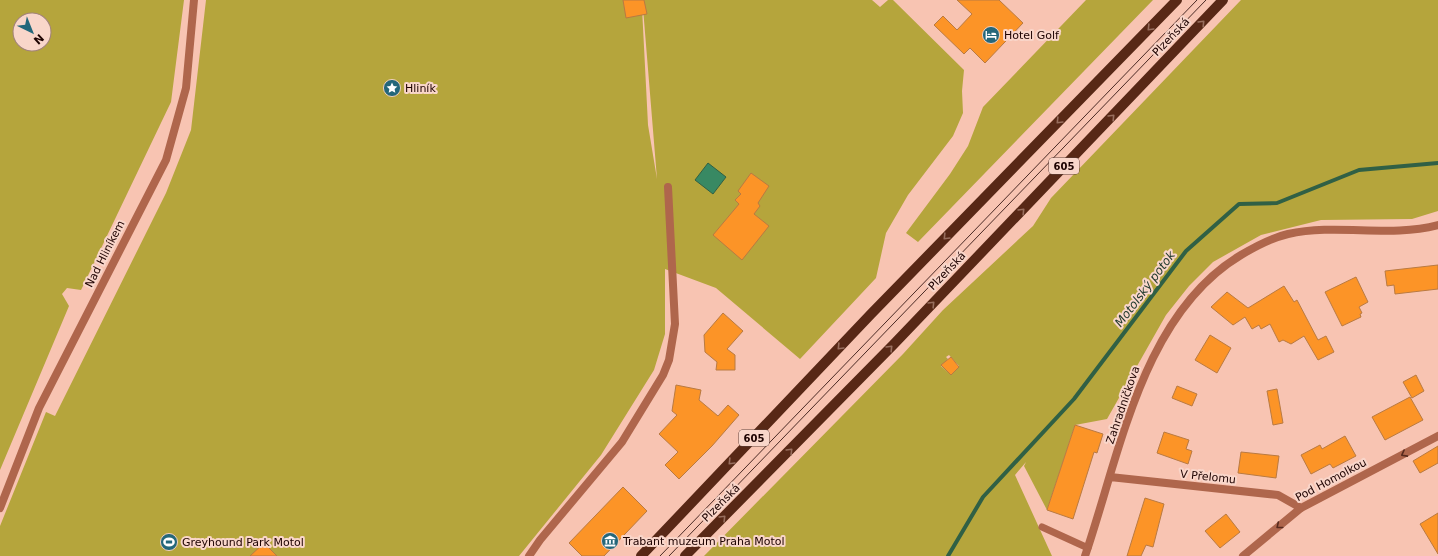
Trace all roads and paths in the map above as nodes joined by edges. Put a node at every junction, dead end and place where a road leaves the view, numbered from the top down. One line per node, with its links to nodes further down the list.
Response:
1 (194, 0): 8 (street, Nad Hliníkem)
2 (1177, 0): 13 (main road, Plzeňská / 605, one-way to 13)
3 (1223, 0): 14 (main road, Plzeňská / 605, one-way to 3)
4 (668, 187): 12 (street)
5 (1438, 226): 7 (street, Zahradníčkova)
6 (1438, 436): 9 (street, Pod Homolkou, one-way to 9)
7 (1110, 477): 9 (street, V Přelomu); 11 (street, Zahradníčkova)
8 (0, 508)
9 (1301, 508): 15 (street, Pod Homolkou, one-way to 15)
10 (1042, 528): 11 (lane)
11 (1087, 552)
12 (529, 556)
13 (641, 556)
14 (686, 556)
15 (1243, 556)

